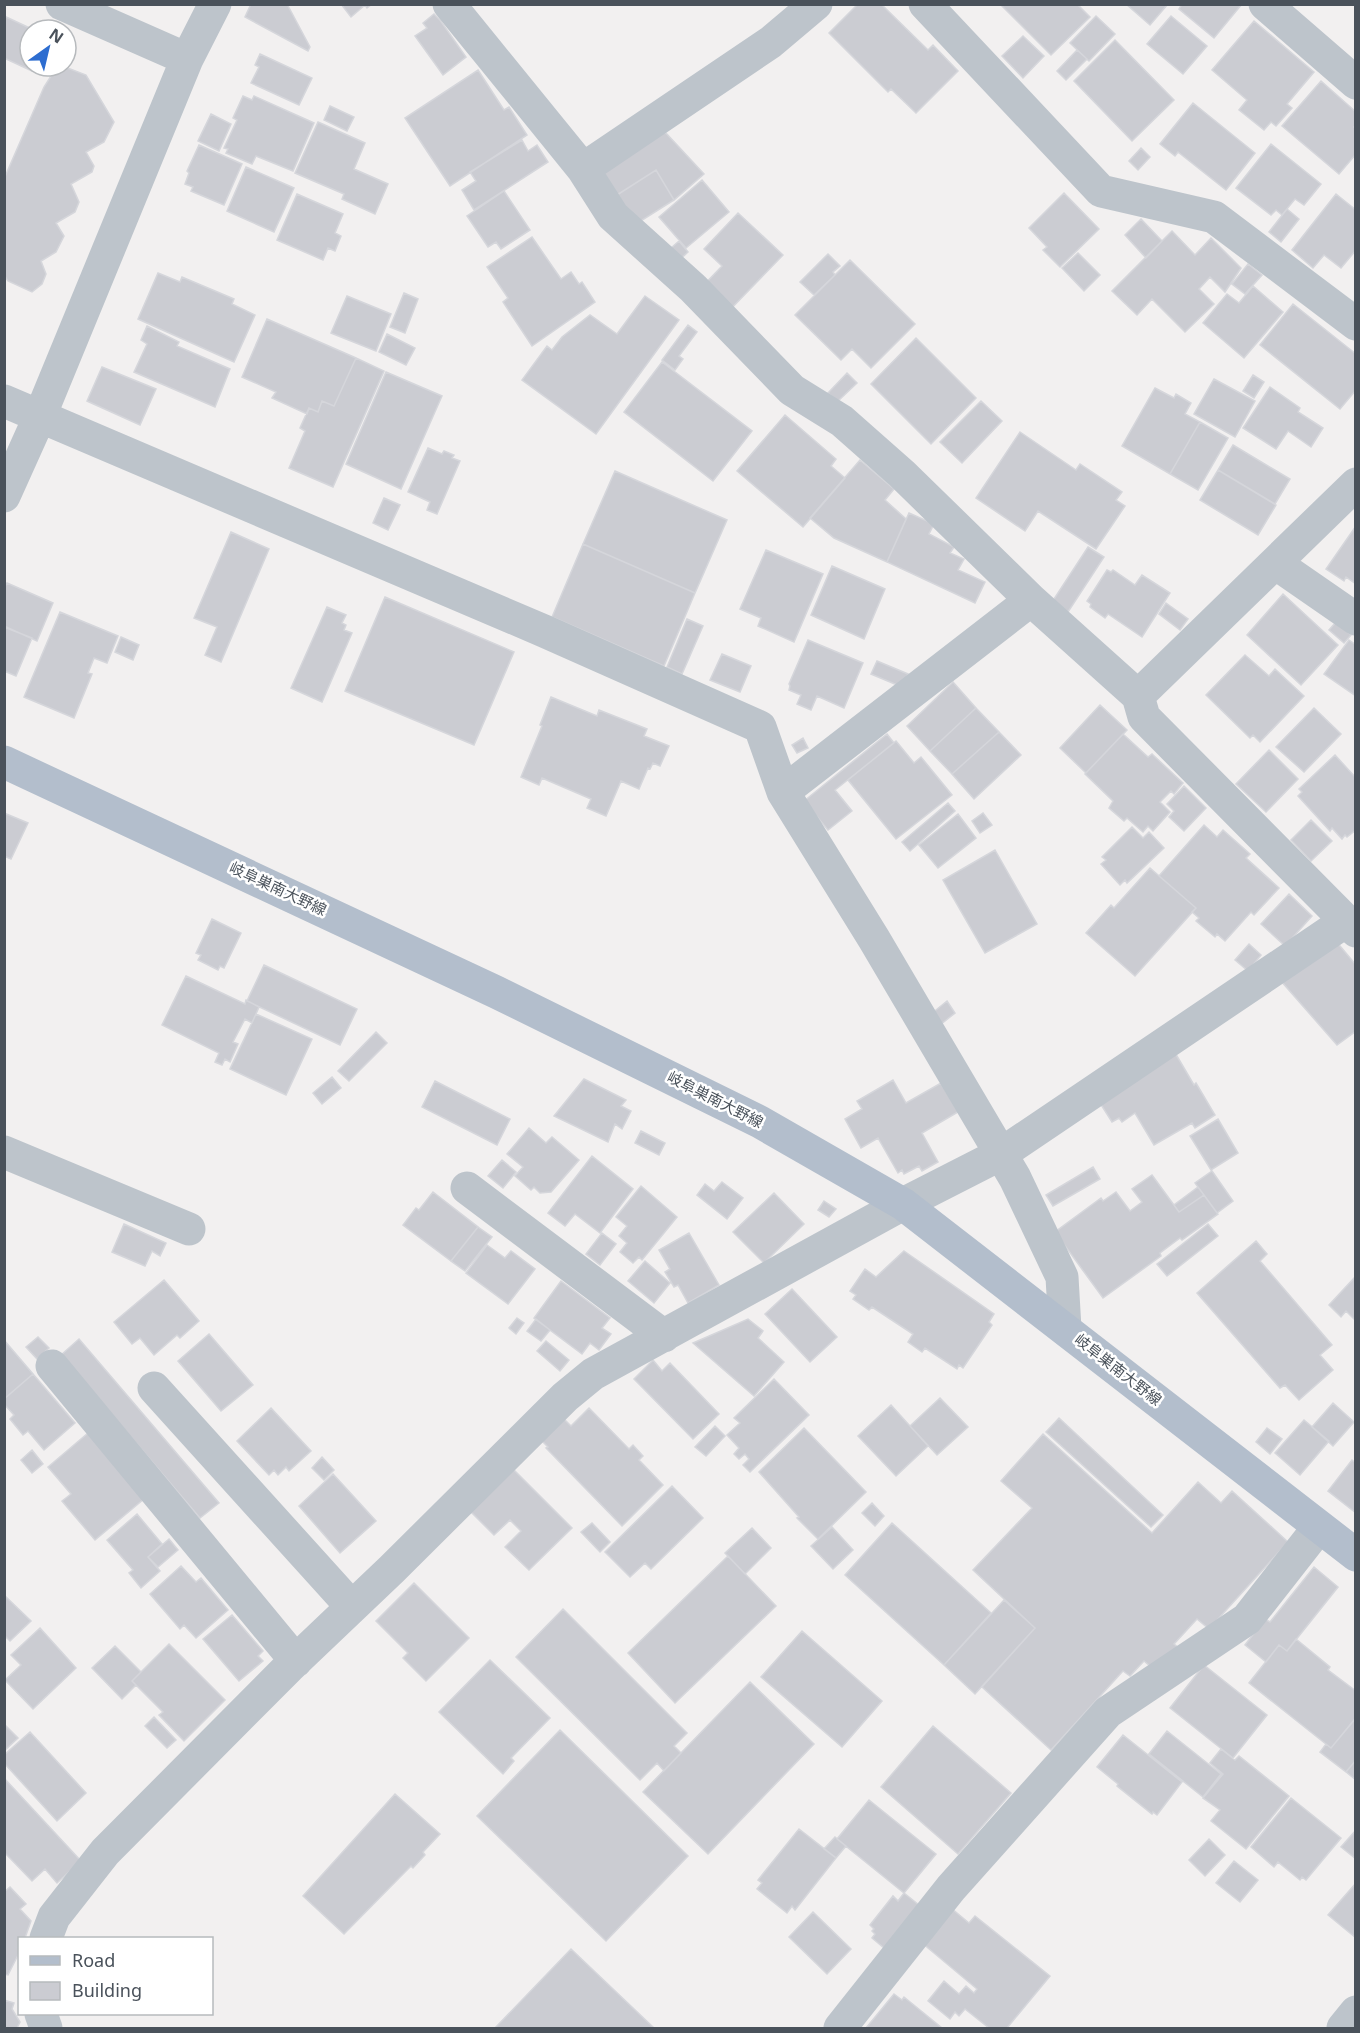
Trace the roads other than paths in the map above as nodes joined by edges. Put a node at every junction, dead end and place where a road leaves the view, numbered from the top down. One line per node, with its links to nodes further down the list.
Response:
1 (62, 4): 7 (street)
2 (215, 4): 7 (street)
3 (449, 4): 9 (street)
4 (816, 4): 9 (street)
5 (925, 4): 10 (street)
6 (1265, 4): 8 (street)
7 (187, 59): 12 (street)
8 (1356, 83)
9 (583, 169): 16 (street)
10 (1356, 324)
11 (4, 401): 12 (street)
12 (40, 416): 14 (street); 20 (street)
13 (1356, 484): 15 (street)
14 (4, 496)
15 (1275, 563): 17 (street); 18 (street)
16 (1031, 600): 18 (street); 20 (street)
17 (1356, 619)
18 (1138, 696): 21 (street)
19 (4, 762): 25 (main road, 岐阜巣南大野線)
20 (783, 792): 23 (street)
21 (1351, 926): 23 (street)
22 (4, 1152): 26 (street)
23 (1001, 1154): 25 (street); 27 (street)
24 (467, 1188): 28 (street)
25 (903, 1204): 27 (main road, 岐阜巣南大野線); 28 (street)
26 (189, 1229)
27 (1065, 1329): 31 (main road, 岐阜巣南大野線)
28 (664, 1336): 33 (street)
29 (52, 1366): 34 (street)
30 (154, 1388): 33 (street)
31 (1319, 1527): 32 (main road, 岐阜巣南大野線); 37 (street)
32 (1356, 1555)
33 (352, 1607): 34 (street)
34 (296, 1661): 35 (street)
35 (46, 1937)
36 (1356, 2013): 38 (street)
37 (840, 2028)
38 (1343, 2028)

